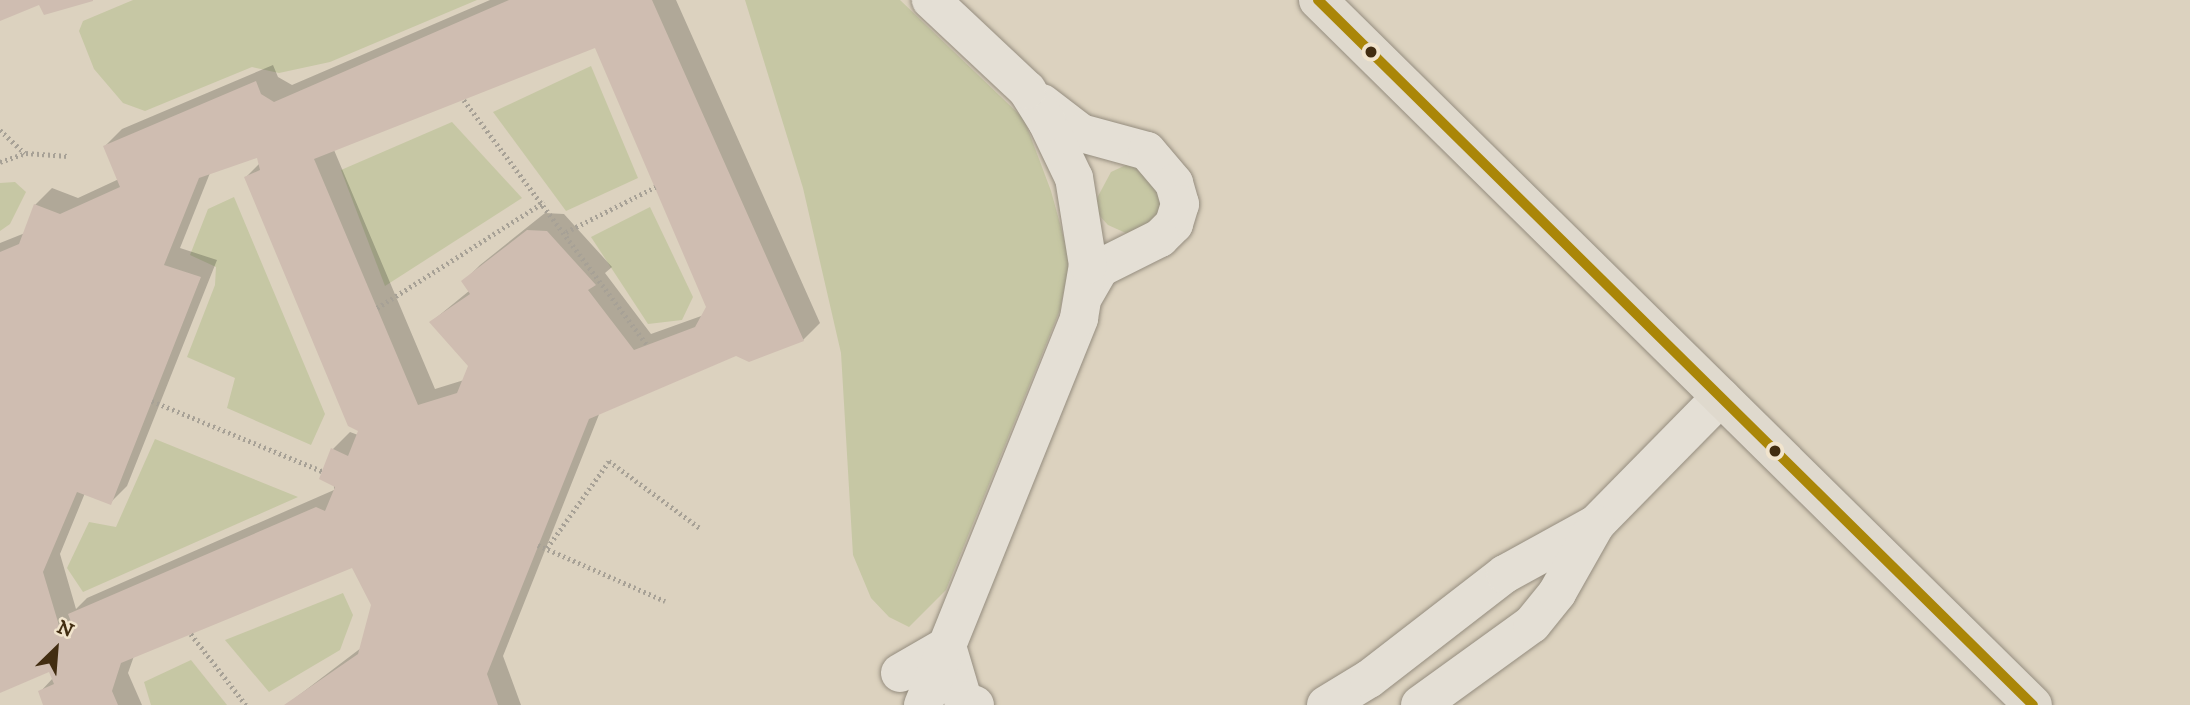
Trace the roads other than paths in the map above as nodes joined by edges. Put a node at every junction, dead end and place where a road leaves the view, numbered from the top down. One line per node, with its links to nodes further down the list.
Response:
1 (931, 0): 3 (lane)
2 (1318, 0): 5 (main road)
3 (1027, 90): 4 (lane); 4 (lane)
4 (1085, 294): 7 (lane)
5 (1721, 397): 6 (lane); 13 (main road)
6 (1596, 524): 11 (lane); 12 (lane)
7 (947, 646): 8 (lane); 9 (lane); 10 (lane)
8 (900, 673)
9 (923, 705)
10 (975, 705)
11 (1326, 705)
12 (1420, 705)
13 (2033, 705)

